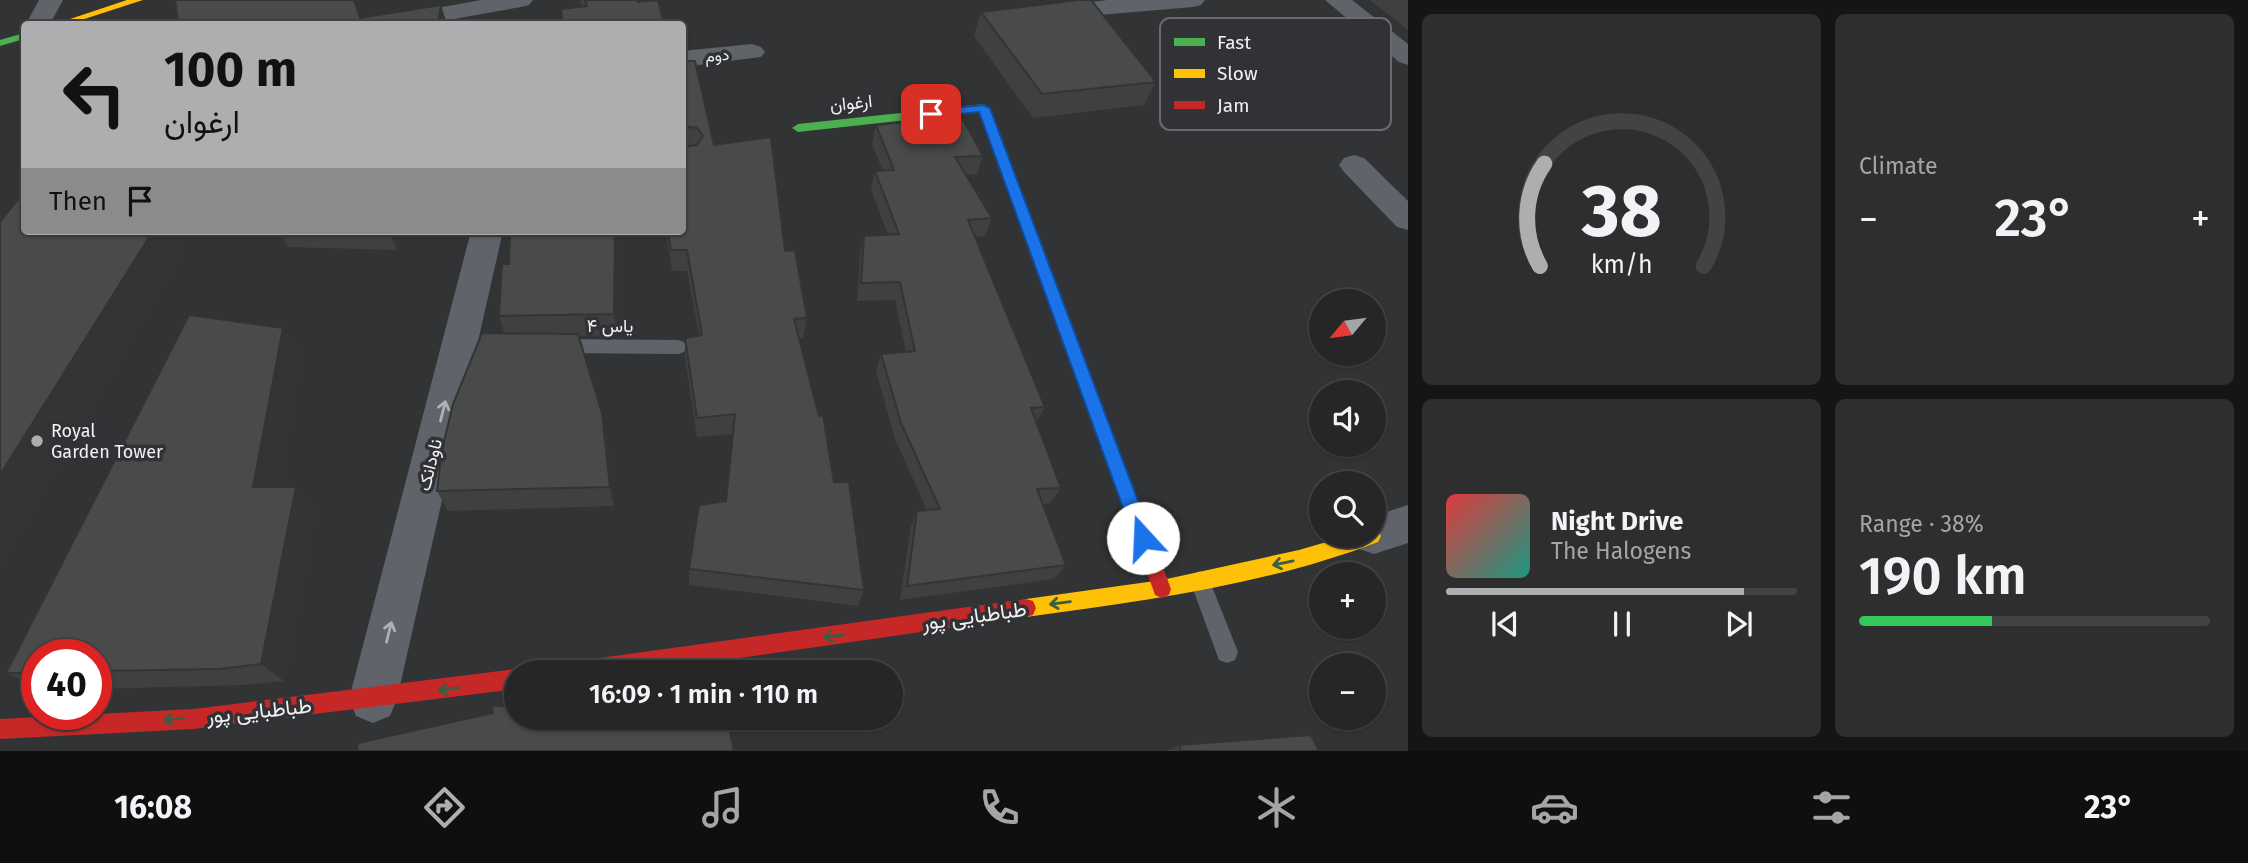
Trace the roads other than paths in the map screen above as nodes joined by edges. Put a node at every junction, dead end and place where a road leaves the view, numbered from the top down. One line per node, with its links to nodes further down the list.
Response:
1 (51, 0): 8 (street)
2 (138, 0): 9 (street)
3 (1193, 0): 6 (street)
4 (1337, 0): 7 (street)
5 (535, 4): 10 (street)
6 (1087, 9)
7 (1359, 18)
8 (40, 21)
9 (70, 21)
10 (410, 21)
11 (21, 37): 13 (street)
12 (1391, 43): 15 (street)
13 (0, 44)
14 (752, 52): 16 (street, دوم)
15 (1408, 57)
16 (686, 59)
17 (798, 128): 27 (street, ارغوان)
18 (1353, 165): 19 (street)
19 (1408, 219)
20 (486, 235): 31 (street, ناودانک, one-way to 20)
21 (541, 346): 22 (lane, یاس ۴)
22 (678, 347)
23 (1408, 524): 24 (street, طباطبایی پور)
24 (1386, 531)
25 (1333, 548): 26 (street, طباطبایی پور, one-way to 26)
26 (1200, 580): 27 (street, طباطبایی پور); 28 (lane)
27 (1161, 589): 29 (street, طباطبایی پور, one-way to 29)
28 (1227, 652)
29 (656, 660)
30 (504, 681): 31 (street, طباطبایی پور, one-way to 31)
31 (373, 699): 32 (street, طباطبایی پور, one-way to 32)
32 (0, 730)

